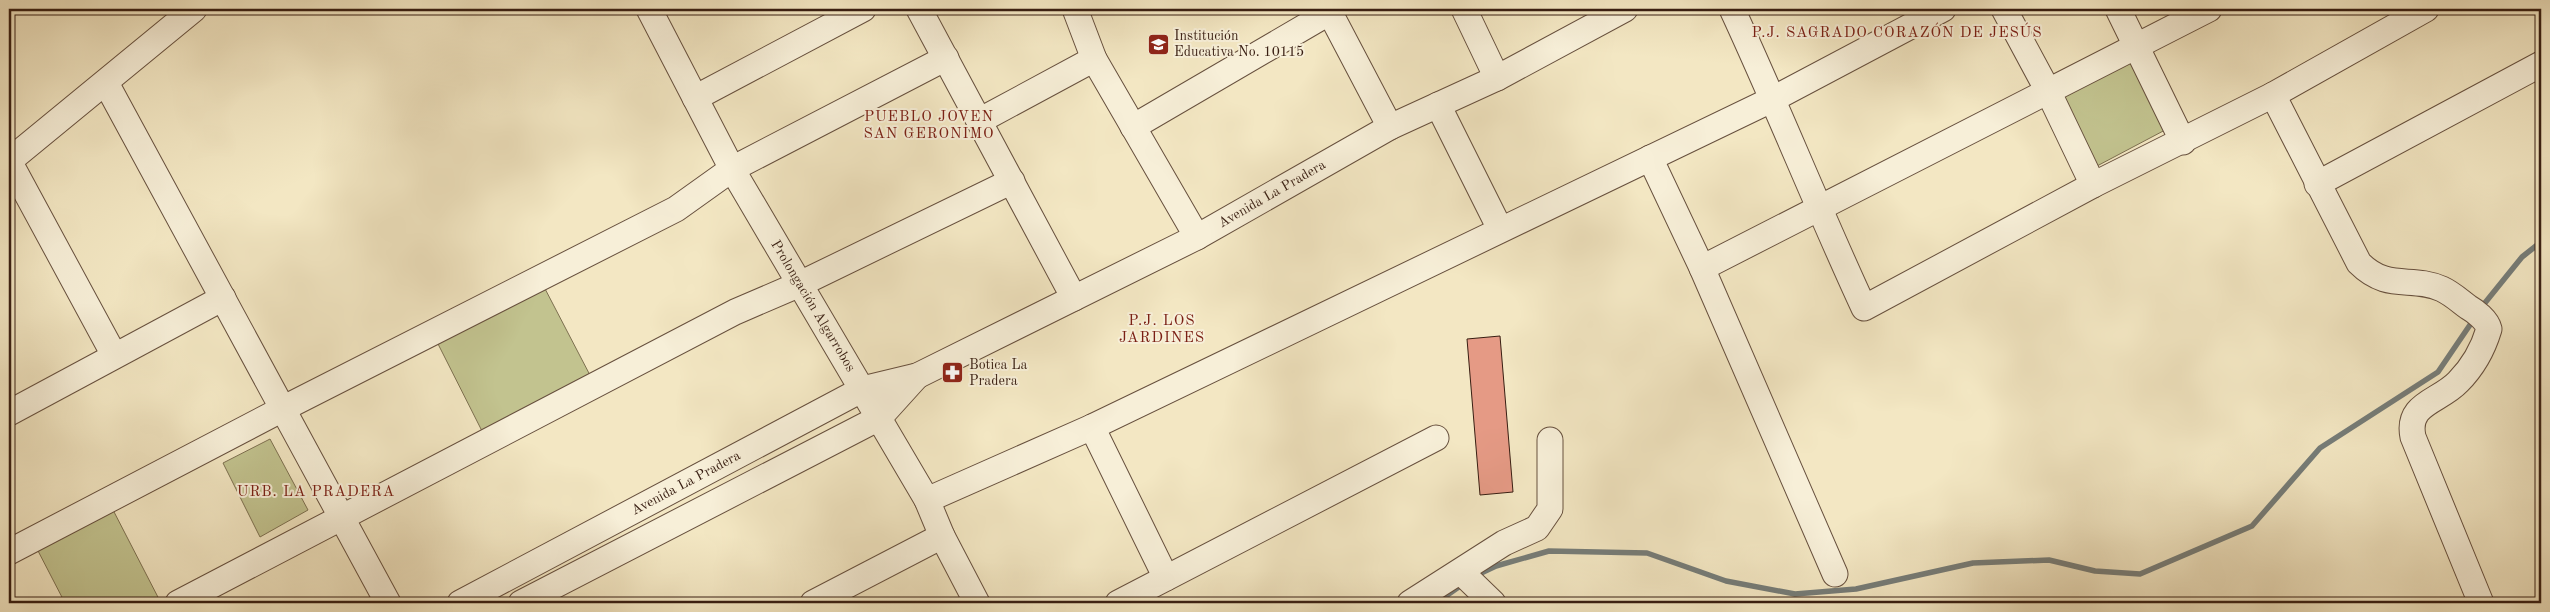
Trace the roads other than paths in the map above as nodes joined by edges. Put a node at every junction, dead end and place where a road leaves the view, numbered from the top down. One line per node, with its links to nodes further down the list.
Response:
1 (194, 9): 20 (street)
2 (649, 9): 23 (street, Prolongación Algarrobos)
3 (863, 9): 23 (street)
4 (919, 9): 16 (street)
5 (1075, 9): 17 (street)
6 (1464, 9): 19 (street)
7 (1625, 9): 19 (street, Avenida La Pradera)
8 (1732, 9): 24 (street)
9 (1943, 9): 24 (street)
10 (2004, 9): 21 (street)
11 (2118, 9): 15 (street)
12 (2209, 9): 15 (street)
13 (2426, 9): 22 (street)
14 (1329, 10): 27 (street); 28 (street)
15 (2136, 46): 21 (street); 29 (street)
16 (946, 58): 26 (street); 32 (street)
17 (1094, 59): 26 (street); 28 (street)
18 (2541, 64): 34 (street)
19 (1497, 78): 25 (street, Avenida La Pradera)
20 (106, 83): 31 (street); 41 (street)
21 (2048, 91): 35 (street); 36 (street)
22 (2273, 96): 29 (street); 34 (street)
23 (695, 98): 32 (street, Prolongación Algarrobos)
24 (1773, 98): 30 (street); 36 (street)
25 (1438, 105): 27 (street, Avenida La Pradera); 37 (street)
26 (979, 121): 33 (street)
27 (1390, 126): 38 (street, Avenida La Pradera)
28 (1134, 127): 38 (street)
29 (2182, 142): 35 (street)
30 (1650, 158): 37 (street); 39 (street)
31 (9, 161): 43 (street)
32 (732, 169): 40 (street, Prolongación Algarrobos); 46 (street)
33 (1012, 181): 40 (street); 42 (street)
34 (2317, 184): 68 (street)
35 (2093, 185): 36 (street)
36 (1818, 209): 39 (street)
37 (1500, 229): 49 (street)
38 (1197, 237): 42 (street, Avenida La Pradera)
39 (1702, 268): 56 (street)
40 (800, 284): 45 (street, Prolongación Algarrobos); 53 (street)
41 (223, 298): 43 (street); 46 (street)
42 (1074, 298): 44 (street, Avenida La Pradera)
43 (114, 355): 47 (street)
44 (917, 376): 45 (street, Avenida La Pradera); 48 (street, Avenida La Pradera)
45 (863, 389): 48 (street, Prolongación Algarrobos); 61 (street, Avenida La Pradera)
46 (284, 409): 53 (street); 55 (street)
47 (9, 413)
48 (879, 418): 52 (street, Prolongación Algarrobos); 62 (street, Avenida La Pradera)
49 (1092, 427): 52 (street); 58 (street)
50 (1436, 438): 58 (street)
51 (1550, 440): 57 (street)
52 (927, 500): 54 (street, Prolongación Algarrobos)
53 (343, 518): 59 (street); 60 (street)
54 (942, 536): 63 (street); 64 (street, Prolongación Algarrobos)
55 (9, 552)
56 (1835, 574)
57 (1466, 577): 66 (street); 67 (street)
58 (1166, 578): 65 (street)
59 (178, 603)
60 (388, 603)
61 (460, 603)
62 (521, 603)
63 (813, 603)
64 (977, 603)
65 (1118, 603)
66 (1410, 603)
67 (1493, 603)
68 (2481, 603)

